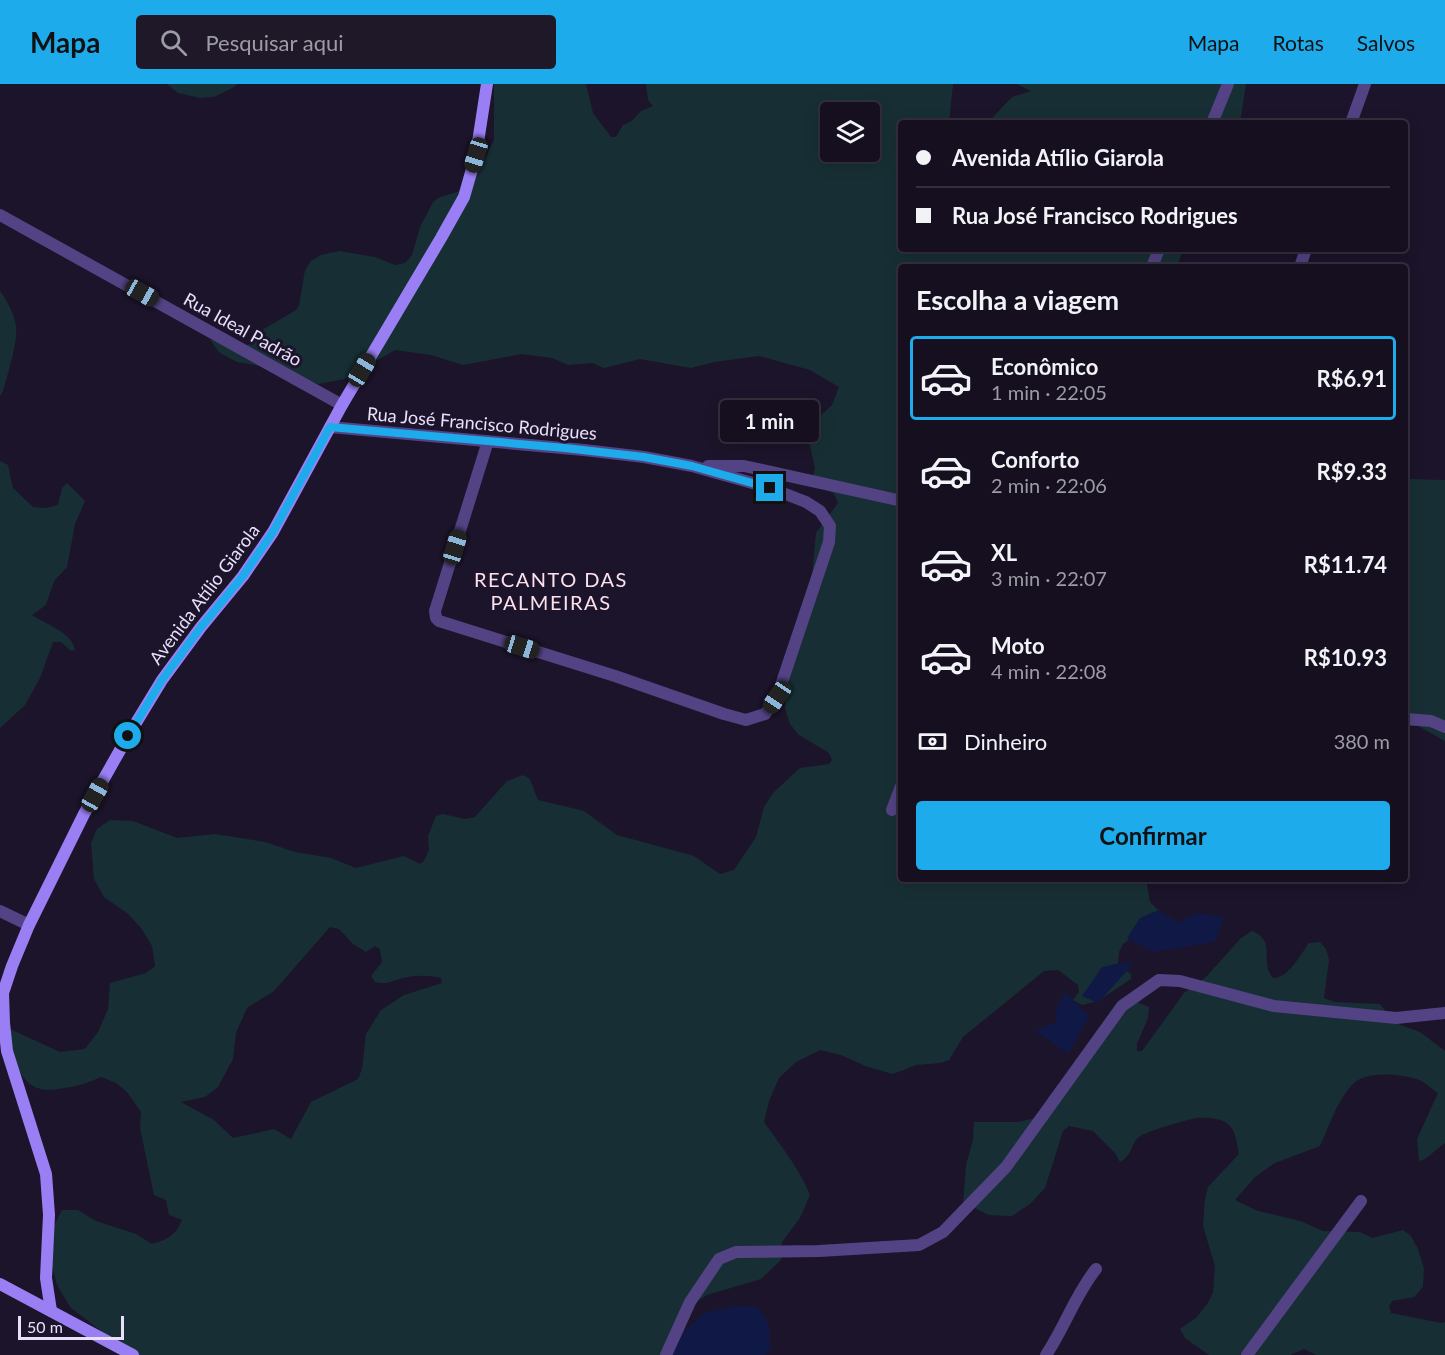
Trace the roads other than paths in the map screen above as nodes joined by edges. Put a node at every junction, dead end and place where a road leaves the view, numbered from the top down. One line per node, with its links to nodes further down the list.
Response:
1 (487, 84): 7 (street, Avenida Atílio Giarola)
2 (1228, 84): 4 (street)
3 (1365, 84): 5 (street)
4 (1213, 120)
5 (1352, 120)
6 (0, 215): 7 (street, Rua Ideal Padrão)
7 (342, 405): 8 (street, Avenida Atílio Giarola)
8 (330, 427): 9 (street, Rua José Francisco Rodrigues); 17 (street, Avenida Atílio Giarola)
9 (488, 441): 10 (street, Rua José Francisco Rodrigues); 10 (street, Rua José Francisco Rodrigues)
10 (692, 466): 11 (street)
11 (898, 500)
12 (1408, 719): 13 (street)
13 (1445, 728)
14 (898, 794): 15 (street)
15 (892, 810)
16 (0, 911): 17 (street)
17 (29, 925): 22 (street, Avenida Atílio Giarola)
18 (1445, 1013): 24 (street)
19 (1361, 1201): 26 (street)
20 (1096, 1269): 25 (street)
21 (0, 1284): 22 (street)
22 (51, 1311): 23 (street)
23 (133, 1355)
24 (666, 1355)
25 (1046, 1355)
26 (1247, 1355)

